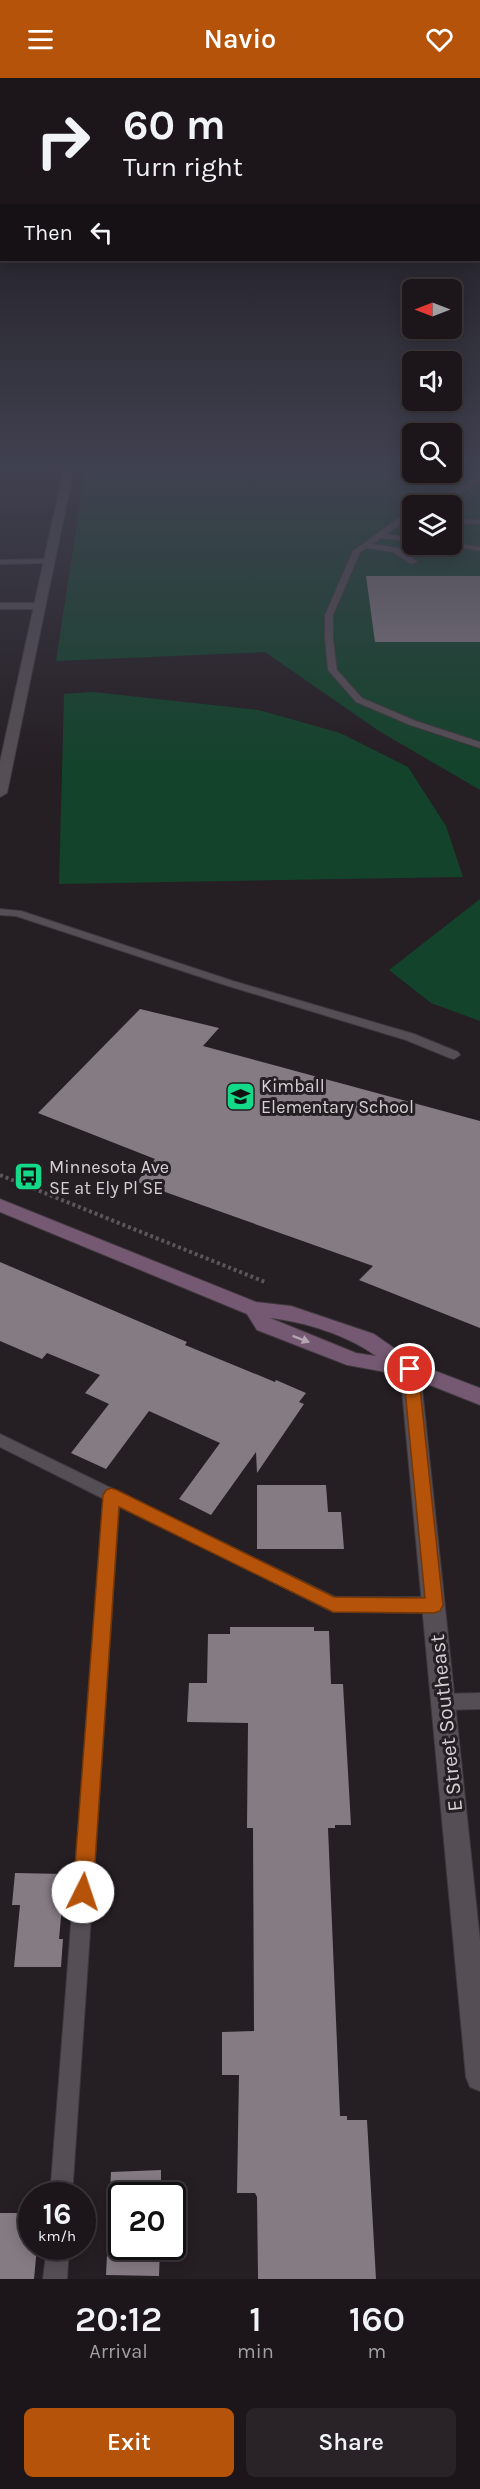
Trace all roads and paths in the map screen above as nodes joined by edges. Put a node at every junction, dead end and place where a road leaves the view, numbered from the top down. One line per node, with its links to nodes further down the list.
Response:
1 (48, 566): 4 (street)
2 (351, 566): 5 (lane)
3 (0, 606): 4 (lane)
4 (40, 606): 6 (street)
5 (480, 745)
6 (0, 793)
7 (0, 912): 8 (lane)
8 (454, 1055)
9 (0, 1175): 11 (path)
10 (0, 1205): 12 (main road)
11 (267, 1283)
12 (410, 1369): 13 (main road); 16 (street, E Street Southeast)
13 (480, 1397)
14 (0, 1440): 15 (lane)
15 (111, 1495): 16 (lane); 20 (lane)
16 (434, 1605): 18 (street, E Street Southeast)
17 (480, 1701): 18 (lane)
18 (444, 1702): 19 (street, E Street Southeast)
19 (480, 2078)
20 (62, 2182)
21 (57, 2260): 22 (lane)
22 (56, 2279)

